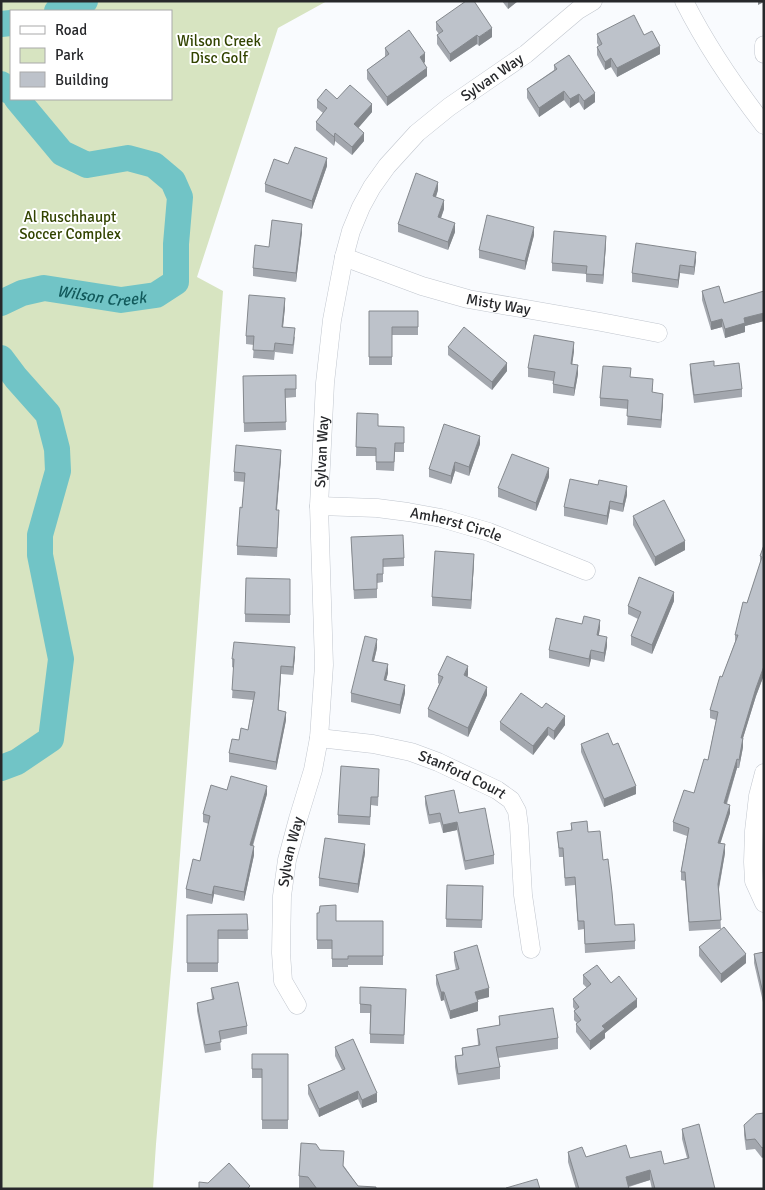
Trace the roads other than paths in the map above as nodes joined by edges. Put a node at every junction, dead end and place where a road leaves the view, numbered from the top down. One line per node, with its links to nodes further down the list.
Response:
1 (593, 1): 6 (street, Sylvan Way)
2 (684, 1): 5 (street)
3 (764, 44): 4 (street)
4 (764, 54)
5 (764, 125)
6 (344, 256): 7 (street, Misty Way); 8 (street, Sylvan Way)
7 (658, 333)
8 (319, 506): 9 (street, Amherst Circle); 10 (street, Sylvan Way)
9 (586, 571)
10 (319, 738): 13 (street, Stanford Court); 14 (street, Sylvan Way)
11 (764, 773): 12 (street)
12 (764, 903)
13 (531, 949)
14 (297, 1005)

